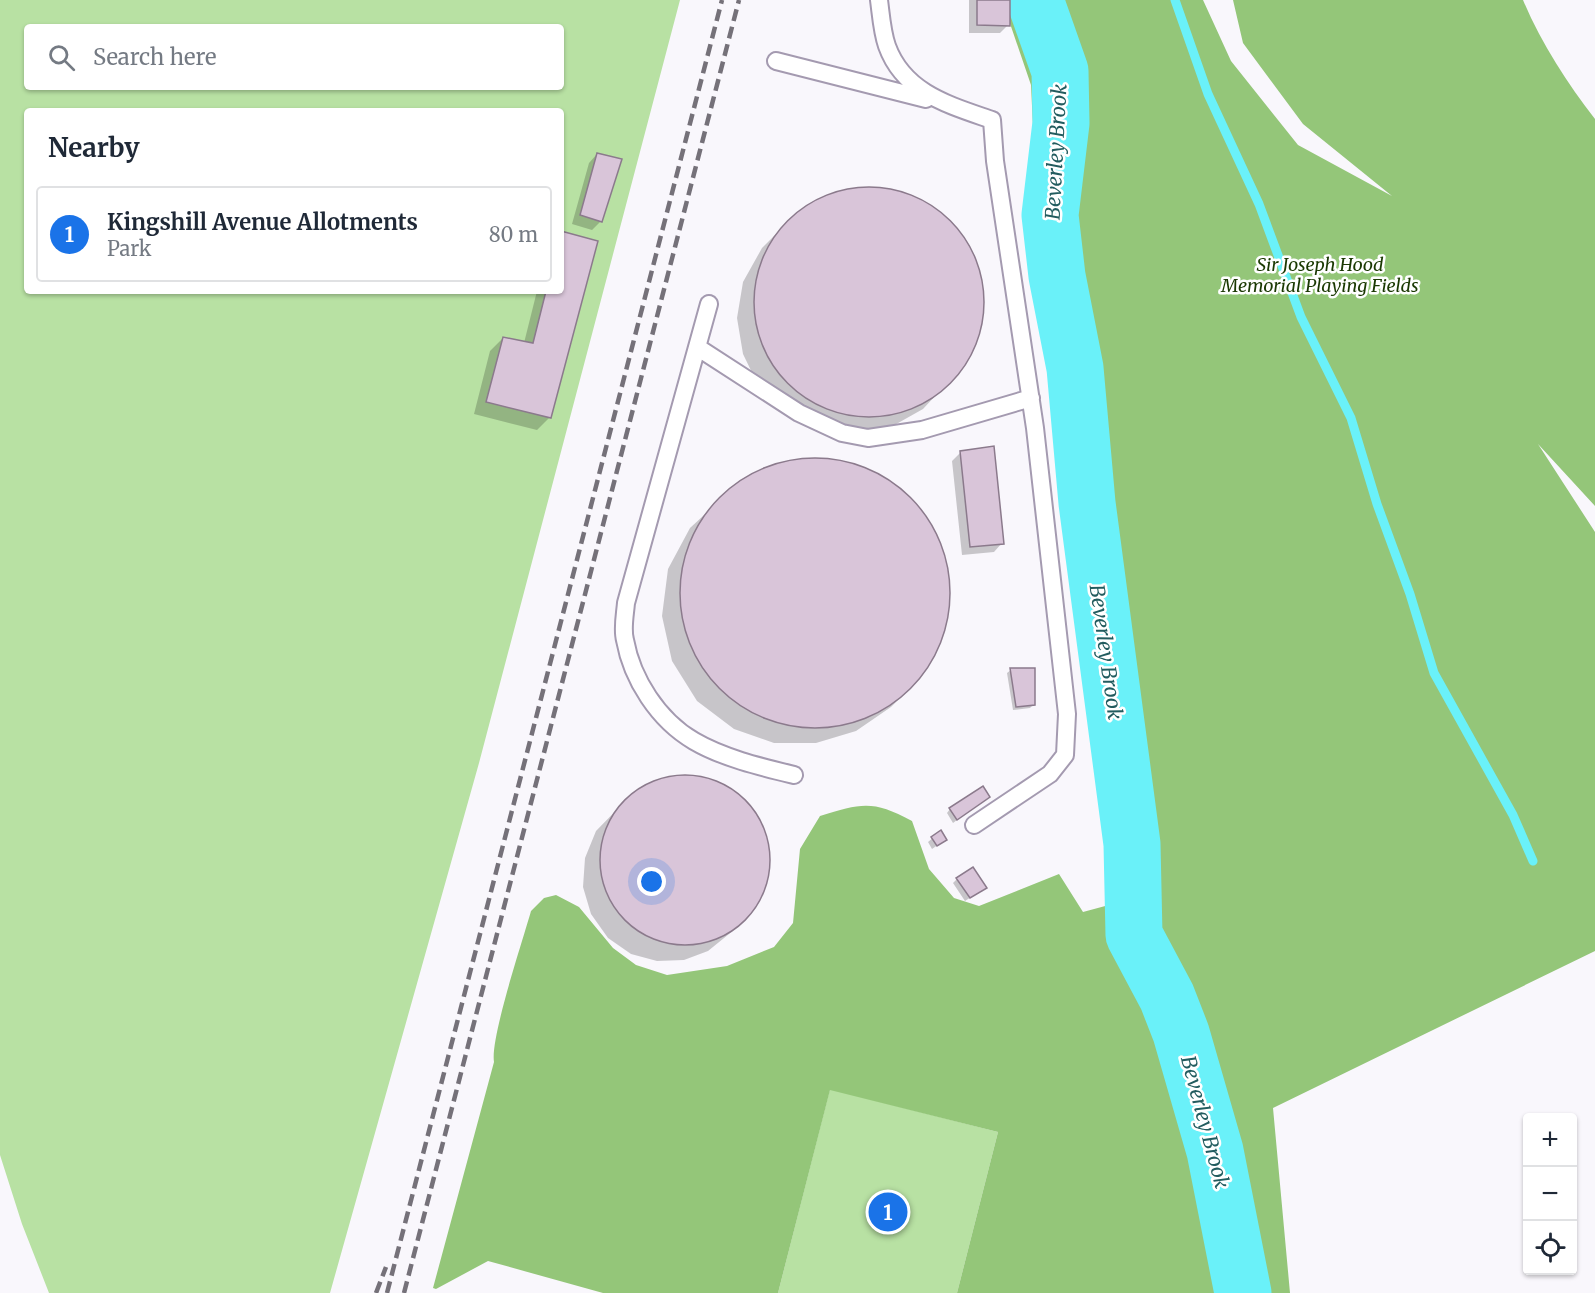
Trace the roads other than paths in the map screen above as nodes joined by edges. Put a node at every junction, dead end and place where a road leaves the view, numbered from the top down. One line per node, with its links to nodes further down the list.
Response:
1 (879, 0): 3 (lane)
2 (776, 61): 3 (lane)
3 (936, 101): 6 (lane)
4 (709, 304): 5 (lane)
5 (697, 347): 6 (lane); 7 (lane)
6 (1031, 398): 8 (lane)
7 (794, 775)
8 (974, 825)

